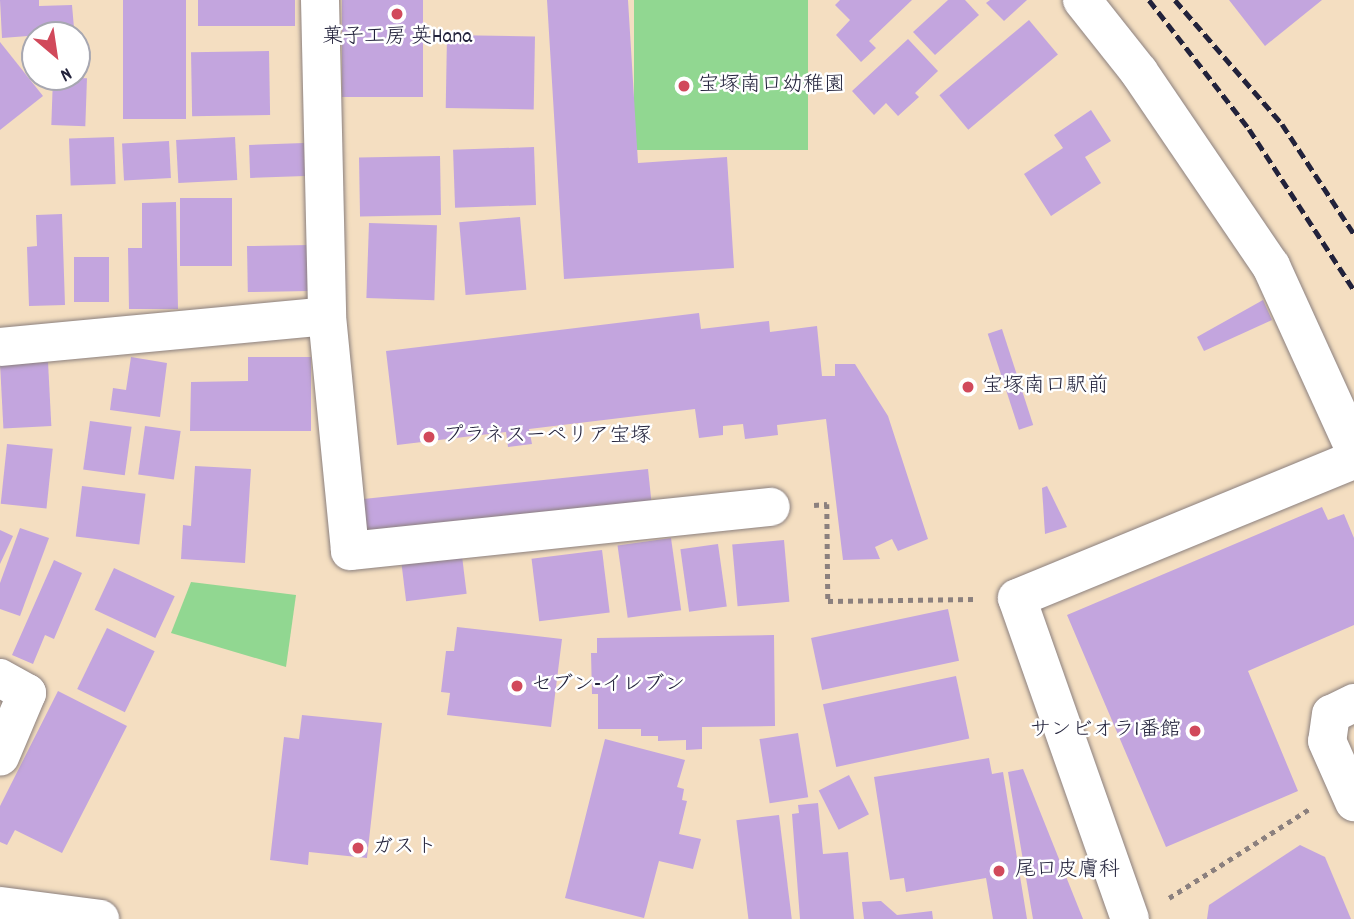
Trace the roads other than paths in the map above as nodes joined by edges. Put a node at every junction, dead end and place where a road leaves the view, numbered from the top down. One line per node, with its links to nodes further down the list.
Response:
1 (320, 0): 3 (street)
2 (1082, 0): 5 (street)
3 (327, 316): 4 (street); 7 (street)
4 (0, 347)
5 (1354, 448)
6 (1354, 460): 14 (street)
7 (771, 508)
8 (0, 678): 10 (street)
9 (1354, 704): 11 (street)
10 (0, 757)
11 (1336, 803)
12 (0, 906): 13 (street)
13 (78, 918)
14 (1130, 919)

